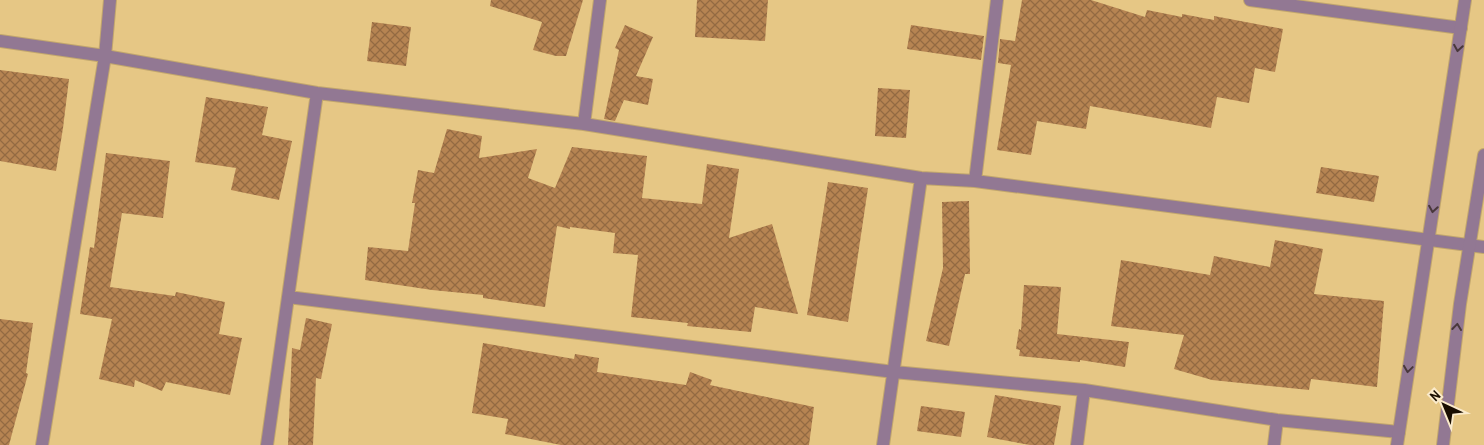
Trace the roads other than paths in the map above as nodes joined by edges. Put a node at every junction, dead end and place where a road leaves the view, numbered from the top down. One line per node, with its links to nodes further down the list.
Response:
1 (110, 0): 8 (street)
2 (600, 0): 10 (street)
3 (997, 0): 13 (street)
4 (1250, 0): 6 (street)
5 (1465, 0): 6 (street)
6 (1461, 28): 14 (street, one-way to 14)
7 (0, 41): 8 (street)
8 (105, 56): 9 (street); 22 (street)
9 (317, 93): 10 (street); 17 (street)
10 (584, 124): 12 (street)
11 (1484, 155): 15 (street)
12 (921, 178): 13 (street); 18 (street)
13 (975, 181): 14 (street)
14 (1428, 240): 15 (street); 21 (street, one-way to 21)
15 (1469, 245): 16 (street); 28 (street, one-way to 15)
16 (1484, 248)
17 (288, 296): 18 (street); 23 (street)
18 (894, 372): 19 (street); 24 (street)
19 (1084, 390): 20 (street); 25 (street)
20 (1277, 420): 21 (street); 26 (street)
21 (1399, 432): 27 (street)
22 (42, 445)
23 (267, 445)
24 (884, 445)
25 (1077, 445)
26 (1274, 445)
27 (1397, 445)
28 (1443, 445)

